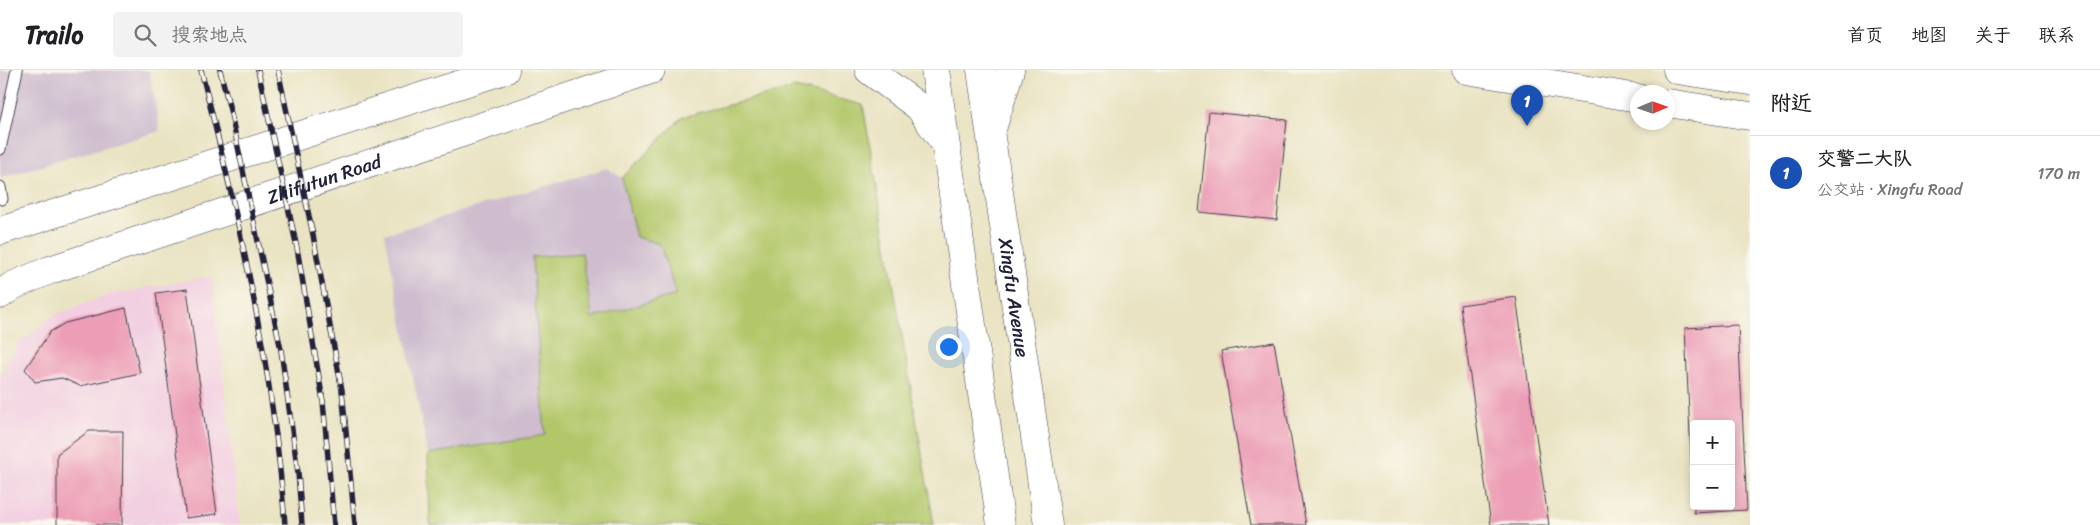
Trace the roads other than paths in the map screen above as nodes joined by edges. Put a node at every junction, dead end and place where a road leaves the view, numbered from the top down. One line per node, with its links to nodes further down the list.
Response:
1 (17, 70): 16 (lane)
2 (505, 70): 19 (main road)
3 (651, 70): 20 (main road, Zhifutun Road)
4 (869, 70): 15 (main road)
5 (935, 70): 15 (main road)
6 (981, 70): 14 (main road, Xingfu Avenue)
7 (1010, 70): 14 (main road)
8 (1466, 70): 11 (main road)
9 (1677, 70): 10 (main road)
10 (1750, 81)
11 (1630, 97)
12 (1675, 103): 13 (main road)
13 (1750, 116)
14 (990, 137): 22 (main road, Xingfu Avenue)
15 (946, 146): 21 (main road)
16 (0, 149)
17 (0, 186): 18 (lane)
18 (2, 199)
19 (0, 231)
20 (0, 296)
21 (1001, 525)
22 (1048, 525)

